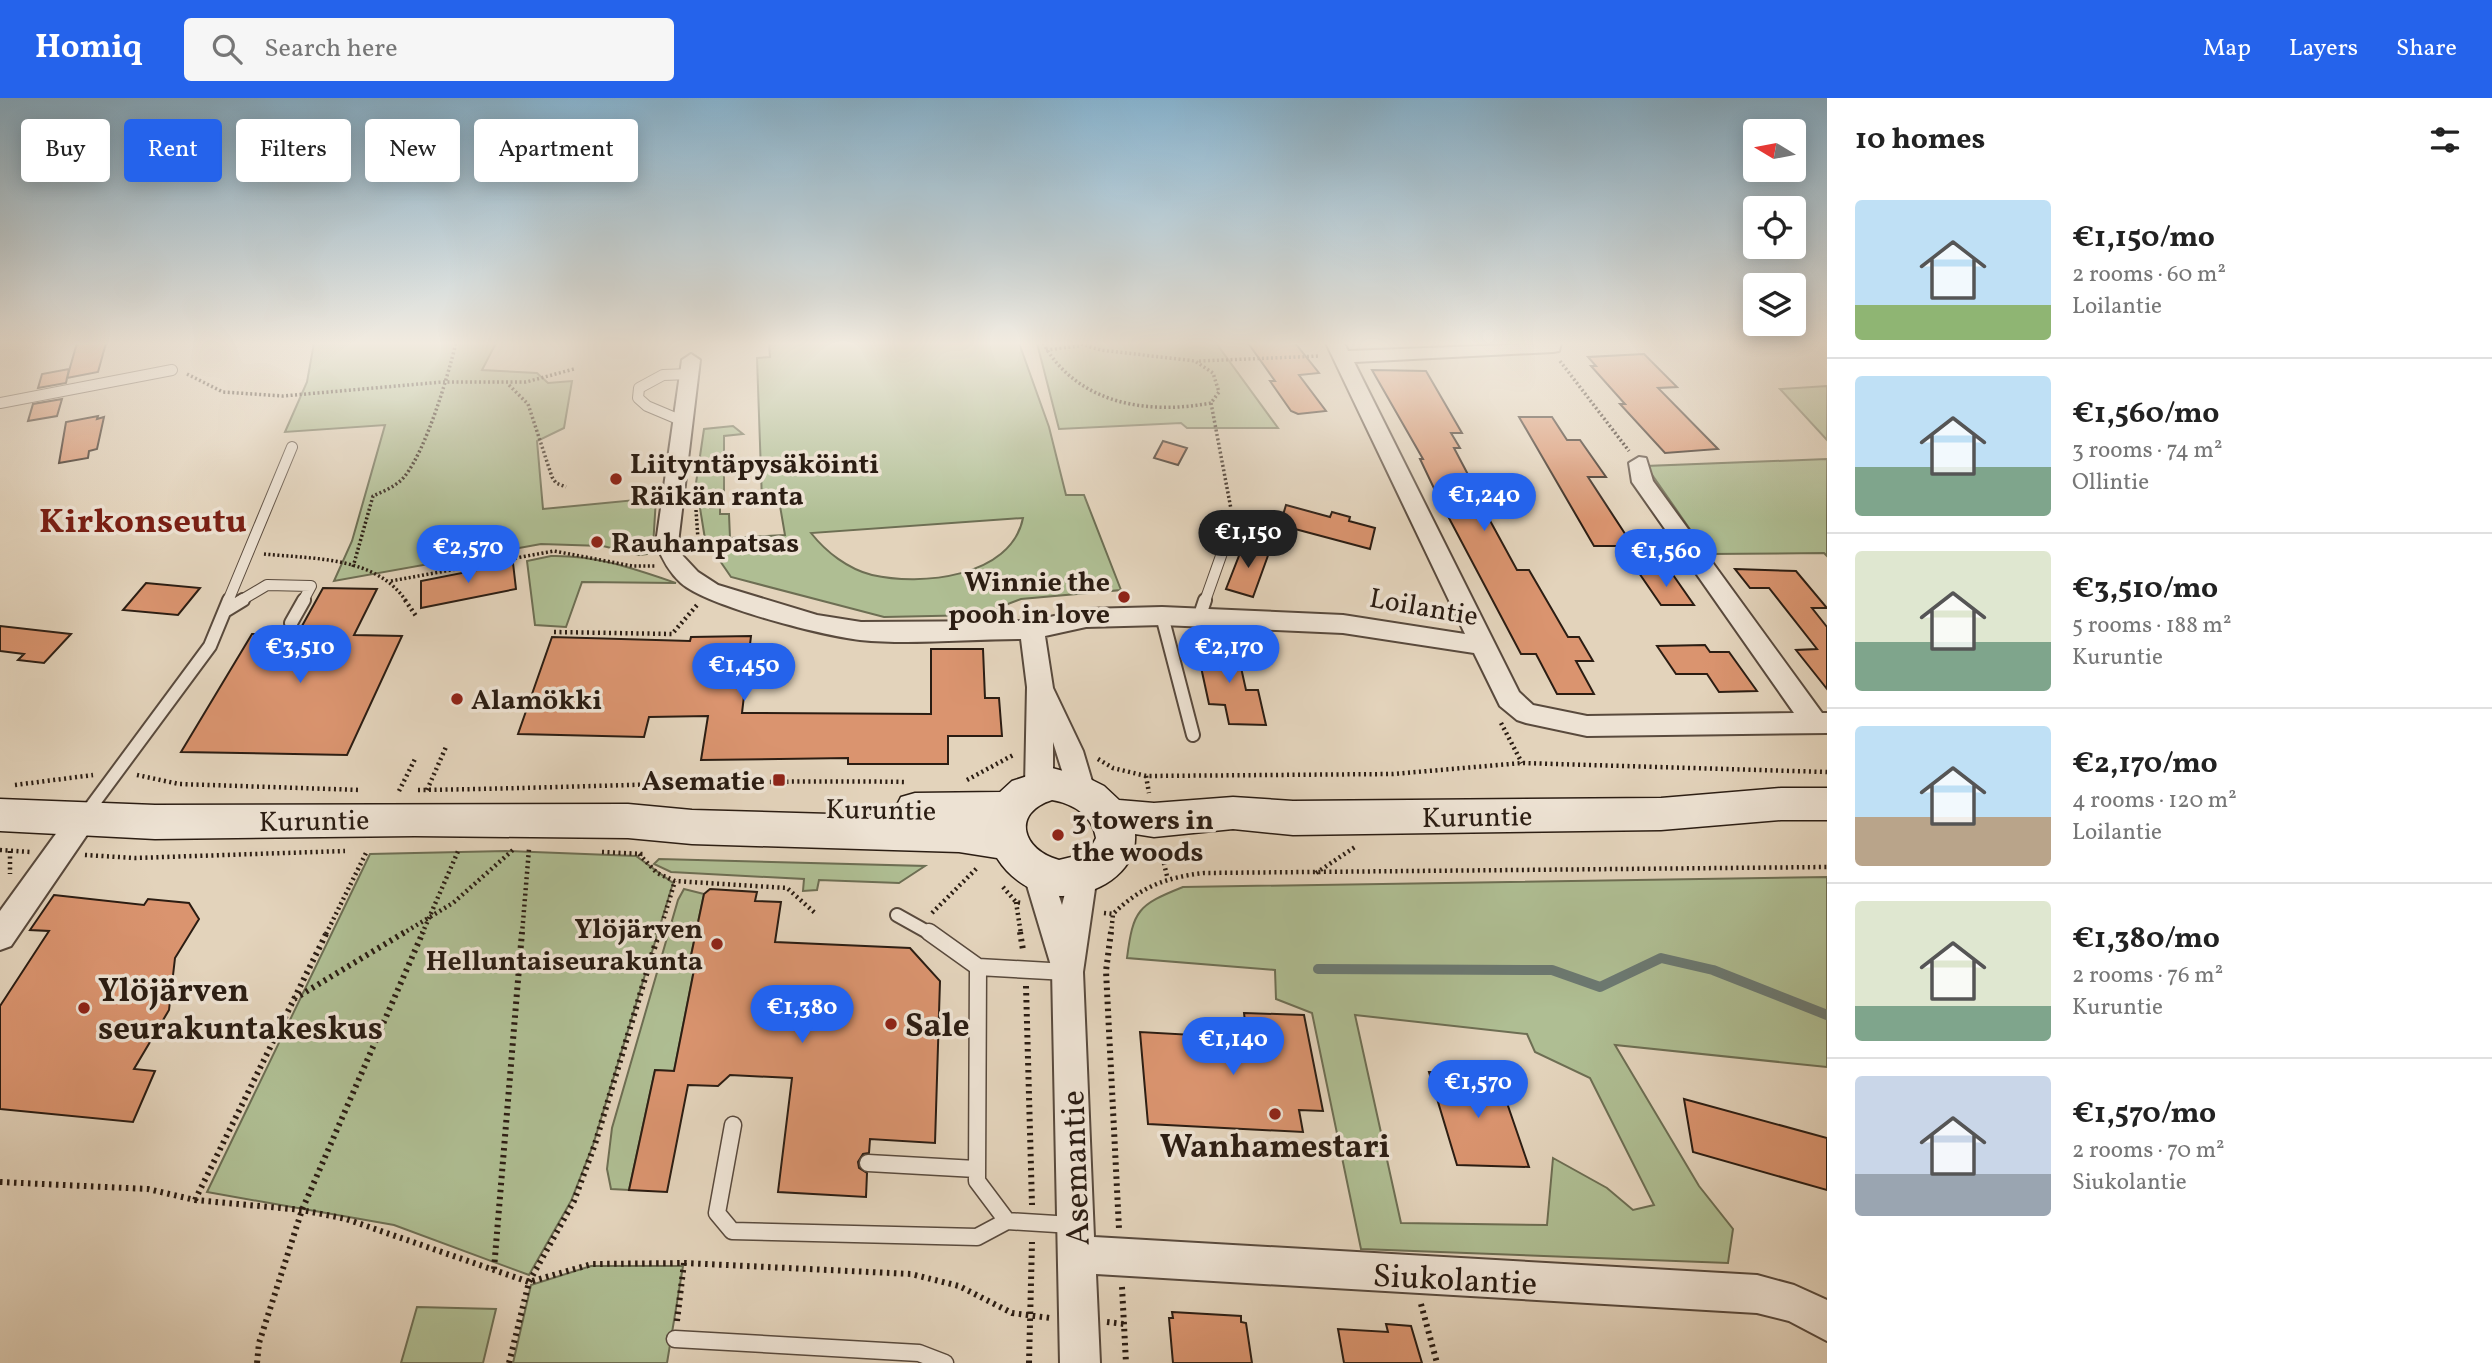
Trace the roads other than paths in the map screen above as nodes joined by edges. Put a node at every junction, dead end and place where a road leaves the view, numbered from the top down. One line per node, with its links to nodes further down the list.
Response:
1 (642, 402): 4 (lane)
2 (687, 402): 4 (street)
3 (1364, 402): 13 (street)
4 (685, 422): 12 (street, Loilantie)
5 (292, 447): 8 (lane)
6 (1639, 463): 15 (street)
7 (1233, 523): 10 (lane)
8 (225, 612): 11 (lane); 22 (lane)
9 (1163, 616): 10 (street, Loilantie); 12 (street, Loilantie); 16 (lane)
10 (1199, 618): 13 (street, Loilantie)
11 (291, 623)
12 (1032, 630): 14 (street)
13 (1485, 646): 15 (street, Loilantie)
14 (1040, 687): 17 (street); 19 (street)
15 (1821, 723)
16 (1193, 735)
17 (1080, 789): 19 (main road, Kuruntie); 24 (main road)
18 (1827, 804): 20 (main road, Kuruntie)
19 (1015, 811): 22 (main road, Kuruntie); 25 (main road)
20 (1661, 814): 23 (main road, Kuruntie); 24 (main road, Kuruntie)
21 (7, 817): 22 (main road, Kuruntie)
22 (80, 821): 27 (street)
23 (1827, 822)
24 (1101, 847): 25 (main road, Kuruntie); 29 (street, Asemantie)
25 (1027, 887): 29 (street, Asemantie)
26 (897, 915): 28 (lane)
27 (0, 936)
28 (978, 967): 29 (lane); 32 (lane)
29 (1067, 972): 34 (street, Asemantie)
30 (733, 1125): 33 (lane)
31 (868, 1163): 32 (lane)
32 (976, 1170): 33 (lane)
33 (1007, 1221): 34 (lane)
34 (1076, 1239): 35 (street, Siukolantie); 38 (street, Asemantie)
35 (1827, 1322)
36 (675, 1339): 37 (lane)
37 (945, 1363)
38 (1080, 1363)

